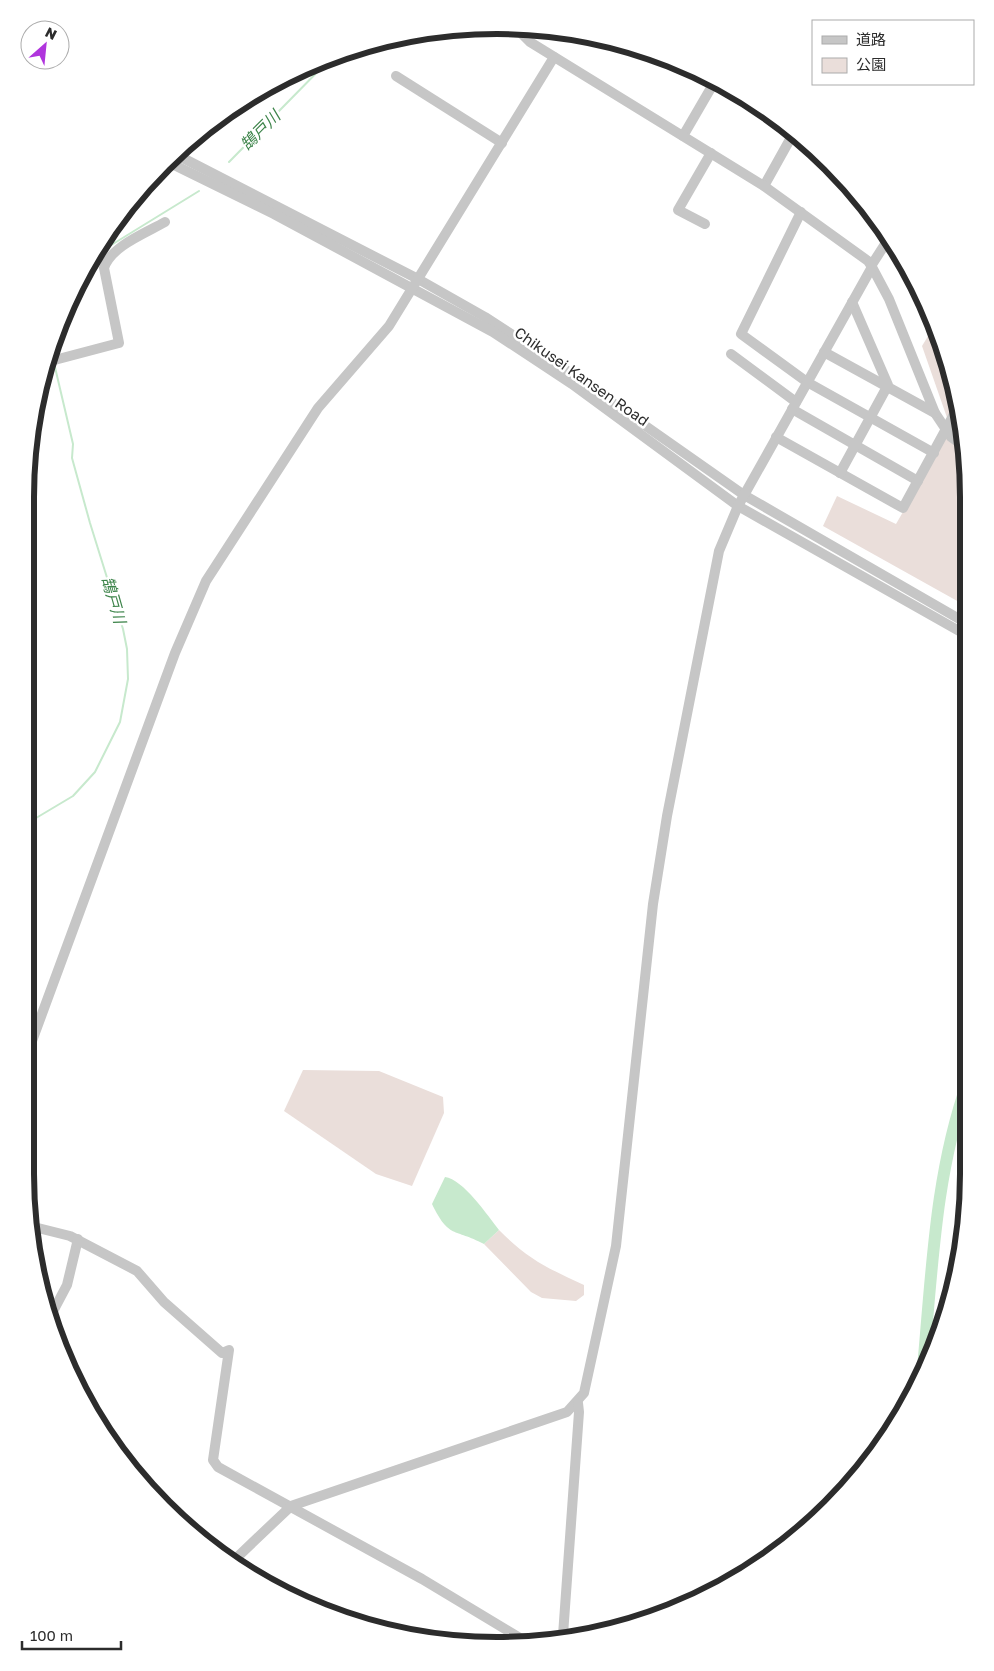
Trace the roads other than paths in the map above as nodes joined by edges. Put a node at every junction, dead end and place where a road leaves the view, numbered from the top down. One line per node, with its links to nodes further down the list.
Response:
1 (523, 35): 2 (street)
2 (554, 57): 5 (street); 7 (street)
3 (396, 76): 7 (street)
4 (712, 87): 5 (street)
5 (683, 136): 8 (street)
6 (790, 139): 11 (street)
7 (502, 143): 17 (street)
8 (711, 153): 11 (street); 14 (street)
9 (182, 158): 17 (street, Chikusei Kansen Road)
10 (174, 164): 17 (street, Chikusei Kansen Road)
11 (764, 186): 12 (street)
12 (801, 212): 16 (street); 22 (street)
13 (165, 222): 21 (street)
14 (705, 224)
15 (885, 245): 16 (street)
16 (871, 267): 18 (street); 25 (street)
17 (415, 284): 35 (street, Chikusei Kansen Road); 36 (street, Chikusei Kansen Road); 39 (street)
18 (852, 302): 19 (street); 23 (street)
19 (824, 352): 22 (street); 23 (street)
20 (731, 354): 24 (street)
21 (55, 360)
22 (807, 382): 24 (street); 26 (street)
23 (888, 385): 25 (street); 26 (street)
24 (794, 406): 29 (street); 31 (street)
25 (935, 413): 28 (street)
26 (872, 417): 31 (street); 32 (street)
27 (953, 418): 28 (street)
28 (946, 431): 30 (street); 32 (street)
29 (776, 437): 33 (street); 35 (street)
30 (956, 439)
31 (855, 444): 33 (street); 34 (street)
32 (934, 453): 34 (street)
33 (840, 473): 34 (street)
34 (918, 480)
35 (744, 494): 36 (street); 37 (street, Chikusei Kansen Road)
36 (738, 506): 38 (street, Chikusei Kansen Road); 43 (street)
37 (960, 619)
38 (960, 631)
39 (34, 1035)
40 (37, 1228): 41 (street)
41 (78, 1239): 42 (street); 44 (street)
42 (54, 1310)
43 (578, 1403): 44 (street); 46 (street)
44 (291, 1506): 45 (street); 47 (street)
45 (237, 1557)
46 (563, 1632)
47 (517, 1636)

